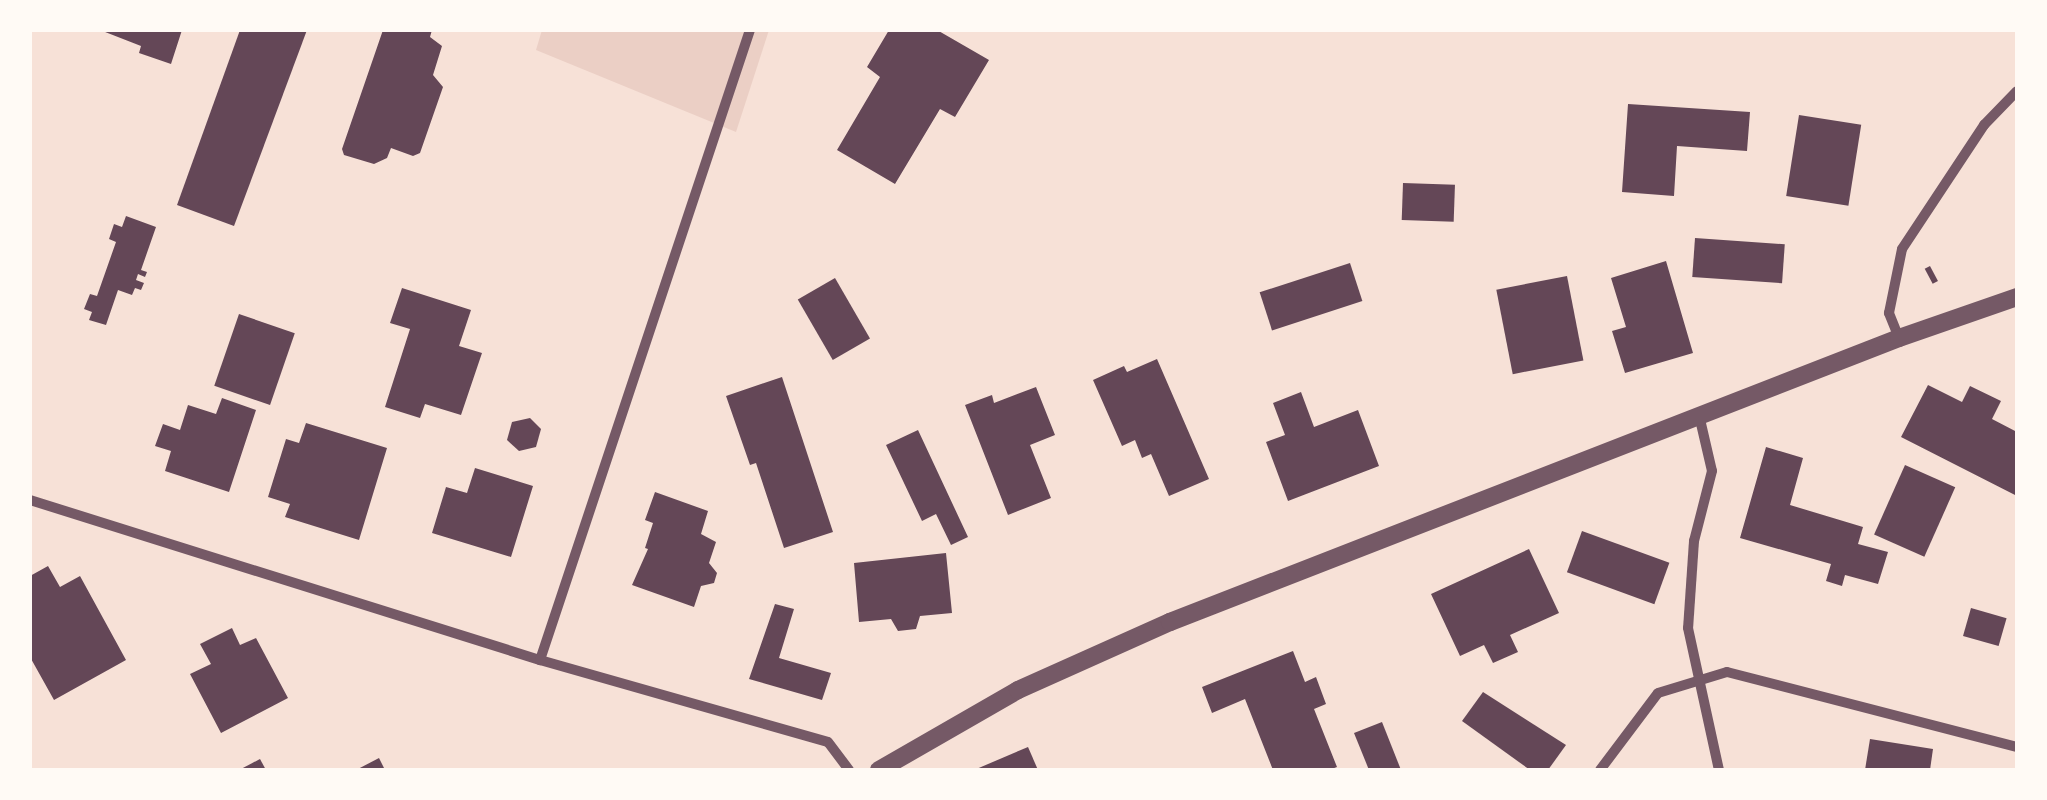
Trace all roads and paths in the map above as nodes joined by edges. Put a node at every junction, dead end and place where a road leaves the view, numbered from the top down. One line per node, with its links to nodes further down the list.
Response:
1 (750, 30): 7 (street)
2 (2017, 91): 4 (street)
3 (2017, 297): 4 (street)
4 (1899, 338): 5 (street)
5 (1699, 415): 8 (street); 11 (street)
6 (30, 500): 7 (street)
7 (540, 660): 10 (street)
8 (1696, 678): 9 (street); 12 (street); 13 (street)
9 (2017, 747)
10 (849, 770)
11 (879, 770)
12 (1600, 770)
13 (1719, 770)

